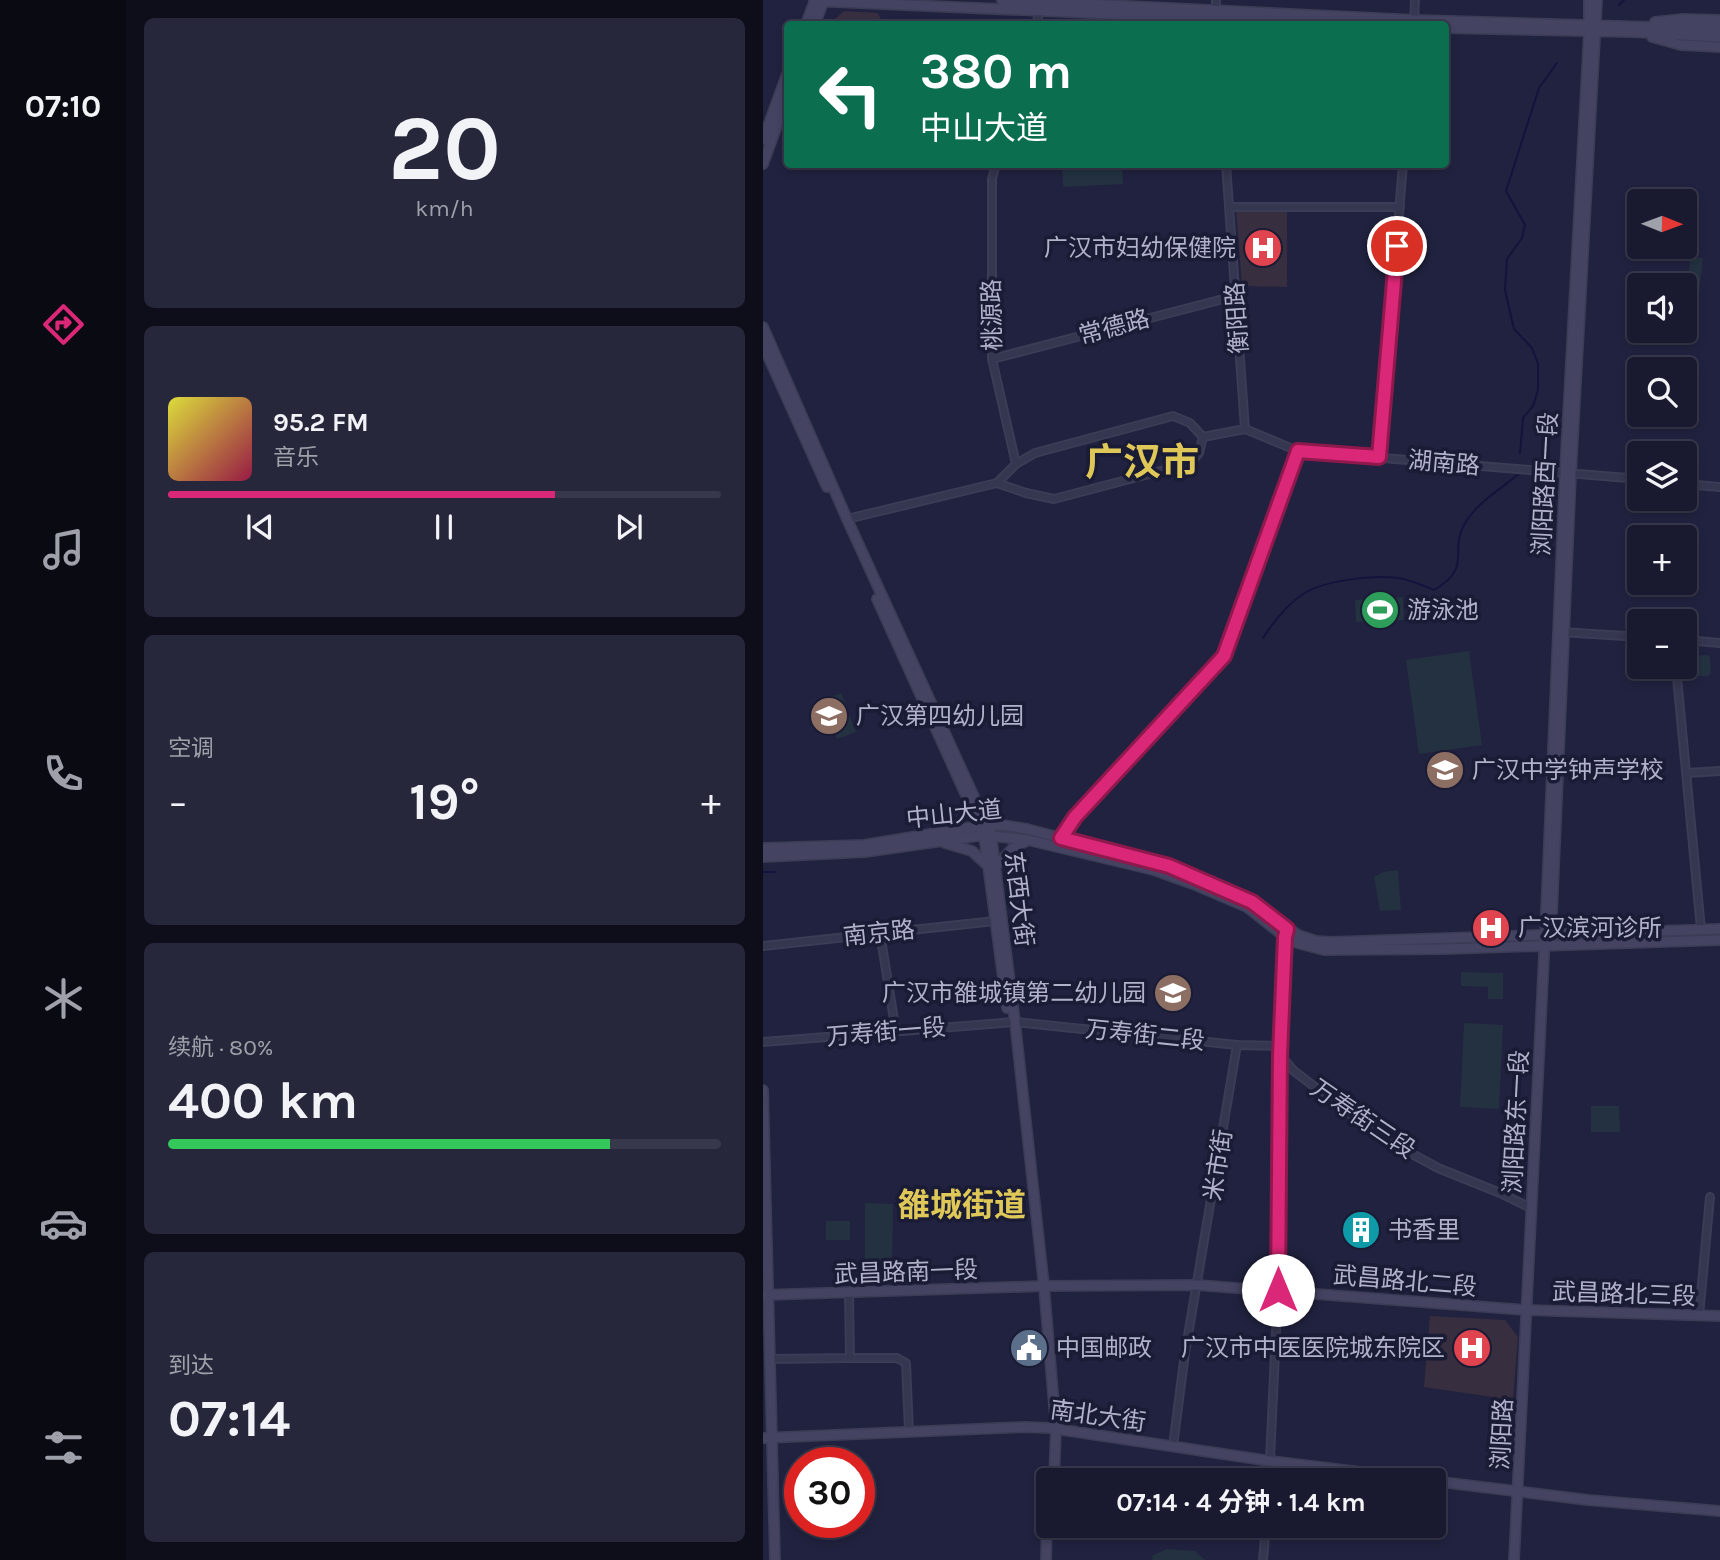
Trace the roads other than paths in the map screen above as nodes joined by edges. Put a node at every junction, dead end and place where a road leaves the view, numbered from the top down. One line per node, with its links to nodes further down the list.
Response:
1 (814, 0): 2 (street); 10 (street)
2 (824, 0): 7 (street); 11 (street)
3 (1002, 0): 8 (street)
4 (1415, 0): 15 (street)
5 (1589, 0): 18 (street)
6 (1597, 0): 18 (street)
7 (1040, 11): 8 (street); 12 (street)
8 (1216, 14): 13 (street); 14 (street)
9 (1720, 20): 19 (street)
10 (807, 21)
11 (816, 21)
12 (1037, 21)
13 (1305, 21)
14 (1389, 21)
15 (1414, 21)
16 (1449, 23): 18 (street)
17 (1449, 28): 18 (street)
18 (1593, 29): 19 (street); 41 (street, 浏阳路西一段)
19 (1631, 29): 20 (street); 21 (street); 22 (street)
20 (1720, 29)
21 (1720, 37)
22 (1720, 47)
23 (784, 82): 25 (street)
24 (784, 106): 26 (street)
25 (763, 140)
26 (763, 164)
27 (995, 168): 35 (street, 桃源路)
28 (1226, 168): 30 (street, 衡阳路)
29 (1403, 168): 31 (street)
30 (1229, 206): 31 (street); 32 (street, 衡阳路)
31 (1399, 207): 39 (street)
32 (1235, 296): 35 (street, 常德路); 36 (street, 衡阳路)
33 (763, 327): 46 (street, 东西大街)
34 (763, 345): 54 (street, 东西大街)
35 (992, 359): 40 (street, 桃源路)
36 (1245, 429): 37 (street); 38 (street, 湖南路)
37 (1203, 438): 40 (street); 43 (street)
38 (1298, 451): 39 (street, 湖南路); 55 (street)
39 (1379, 457): 41 (street, 湖南路)
40 (1016, 464): 43 (street)
41 (1568, 472): 42 (street, 湖南路); 47 (street, 浏阳路西一段)
42 (1627, 478)
43 (997, 483): 46 (street)
44 (1697, 485): 45 (street)
45 (1720, 487)
46 (847, 519): 54 (street, 东西大街)
47 (1562, 632): 48 (street); 66 (street, 浏阳路西一段)
48 (1627, 636)
49 (1697, 641): 50 (street)
50 (1720, 643)
51 (1677, 679): 53 (street)
52 (1720, 771): 53 (street)
53 (1686, 773): 62 (street)
54 (985, 830): 55 (street, 中山大道); 56 (street, 中山大道); 57 (street, 中山大道); 58 (street, 中山大道); 60 (street, 东西大街)
55 (1061, 838): 65 (street, 中山大道)
56 (1028, 840): 60 (street); 65 (street, 中山大道)
57 (940, 841): 59 (street, 中山大道); 60 (street)
58 (763, 848)
59 (763, 857)
60 (992, 867): 61 (street, 东西大街); 69 (street, 东西大街)
61 (996, 921): 64 (street, 南京路); 69 (street, 东西大街)
62 (1701, 929): 63 (street); 66 (street)
63 (1720, 929)
64 (880, 933): 68 (street, 南京路); 70 (street)
65 (1286, 933): 66 (street, 中山大道); 73 (street)
66 (1547, 939): 67 (street); 78 (street, 浏阳路东一段)
67 (1720, 940)
68 (763, 946)
69 (1012, 1022): 70 (street, 万寿街一段); 72 (street, 万寿街二段); 80 (street, 东西大街)
70 (896, 1032): 71 (street, 万寿街一段)
71 (763, 1042)
72 (1237, 1045): 73 (street, 万寿街二段); 79 (street, 米市街)
73 (1280, 1046): 74 (street)
74 (1280, 1055): 78 (street, 万寿街三段); 81 (street)
75 (763, 1090): 76 (street)
76 (764, 1128): 83 (street)
77 (1710, 1198): 85 (street)
78 (1531, 1208): 84 (street, 浏阳路东一段)
79 (1197, 1285): 80 (street, 武昌路南一段); 81 (street, 武昌路北二段); 92 (street, 米市街)
80 (1041, 1287): 82 (street, 武昌路南一段); 89 (street, 东西大街)
81 (1278, 1290): 84 (street, 武昌路北二段); 93 (street)
82 (849, 1294): 83 (street, 武昌路南一段); 87 (street)
83 (766, 1295): 88 (street)
84 (1527, 1310): 85 (street, 武昌路北三段); 99 (street, 浏阳路)
85 (1699, 1315): 86 (street, 武昌路北三段)
86 (1720, 1316)
87 (850, 1358): 88 (street); 90 (street)
88 (771, 1359): 91 (street)
89 (1053, 1428): 90 (street, 南北大街); 92 (street, 南北大街); 94 (street, 东西大街); 95 (street, 东西大街)
90 (909, 1431): 91 (street, 南北大街)
91 (768, 1437): 104 (street)
92 (1173, 1446): 93 (street, 南北大街)
93 (1270, 1461): 96 (street); 97 (street, 南北大街)
94 (1049, 1468)
95 (1054, 1468)
96 (1270, 1468)
97 (1327, 1468)
98 (1446, 1483): 99 (street)
99 (1518, 1492): 100 (street); 108 (street, 浏阳路)
100 (1720, 1511)
101 (1047, 1538): 105 (street, 东西大街)
102 (1052, 1538): 106 (street)
103 (1265, 1538): 107 (street)
104 (775, 1560)
105 (1046, 1560)
106 (1051, 1560)
107 (1263, 1560)
108 (1514, 1560)

